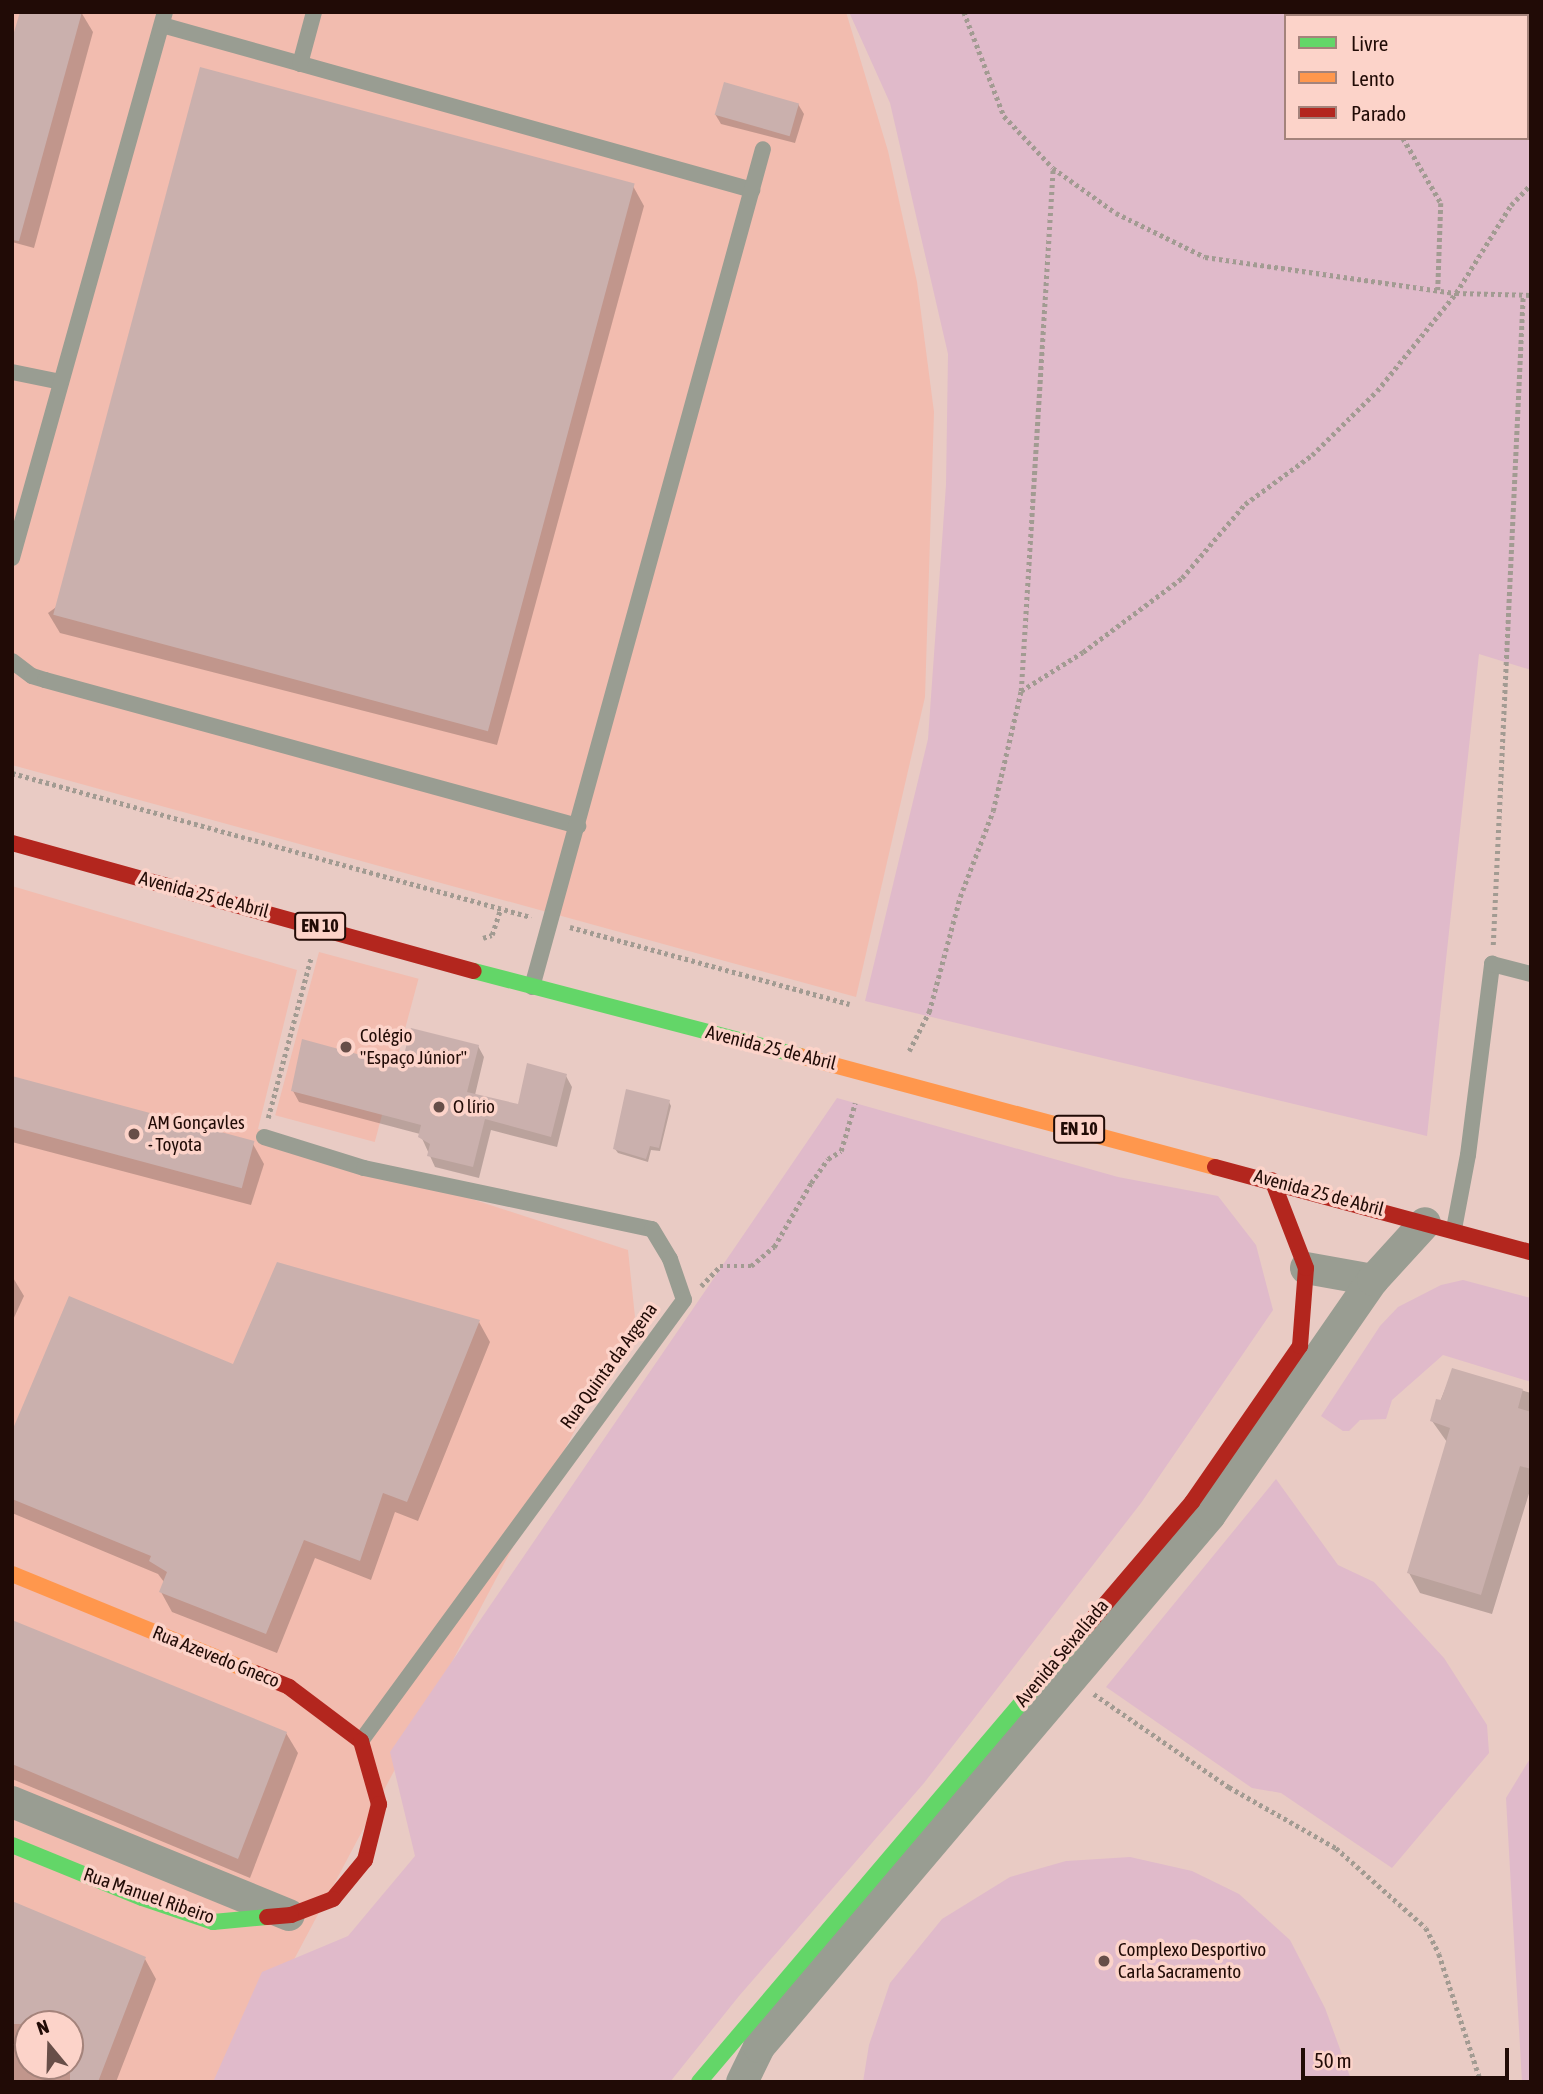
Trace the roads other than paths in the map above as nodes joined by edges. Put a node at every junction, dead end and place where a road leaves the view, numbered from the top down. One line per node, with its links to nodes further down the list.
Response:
1 (314, 12): 3 (lane)
2 (164, 18): 3 (lane); 7 (lane)
3 (300, 64): 5 (lane)
4 (764, 149): 5 (lane)
5 (752, 190): 10 (lane)
6 (12, 372): 7 (lane)
7 (61, 382): 8 (lane)
8 (12, 558)
9 (12, 661): 10 (lane)
10 (578, 826): 13 (lane)
11 (12, 843): 13 (street, Avenida 25 de Abril / EN 10)
12 (1531, 974): 16 (lane)
13 (532, 987): 15 (street, Avenida 25 de Abril / EN 10)
14 (264, 1137): 21 (lane, Rua Quinta da Argena)
15 (1272, 1180): 16 (street, Avenida 25 de Abril / EN 10); 18 (street, Avenida Seixalíada)
16 (1440, 1226): 17 (street, Avenida 25 de Abril / EN 10); 19 (street, Avenida Seixalíada)
17 (1531, 1252)
18 (1306, 1269): 19 (street); 25 (street, Avenida Seixalíada)
19 (1373, 1280): 26 (street, Avenida Seixalíada)
20 (12, 1574): 21 (street, Rua Azevedo Gneco)
21 (361, 1741): 24 (street)
22 (12, 1802): 24 (street)
23 (12, 1845): 24 (street, Rua Manuel Ribeiro)
24 (290, 1915)
25 (699, 2082)
26 (742, 2082)

